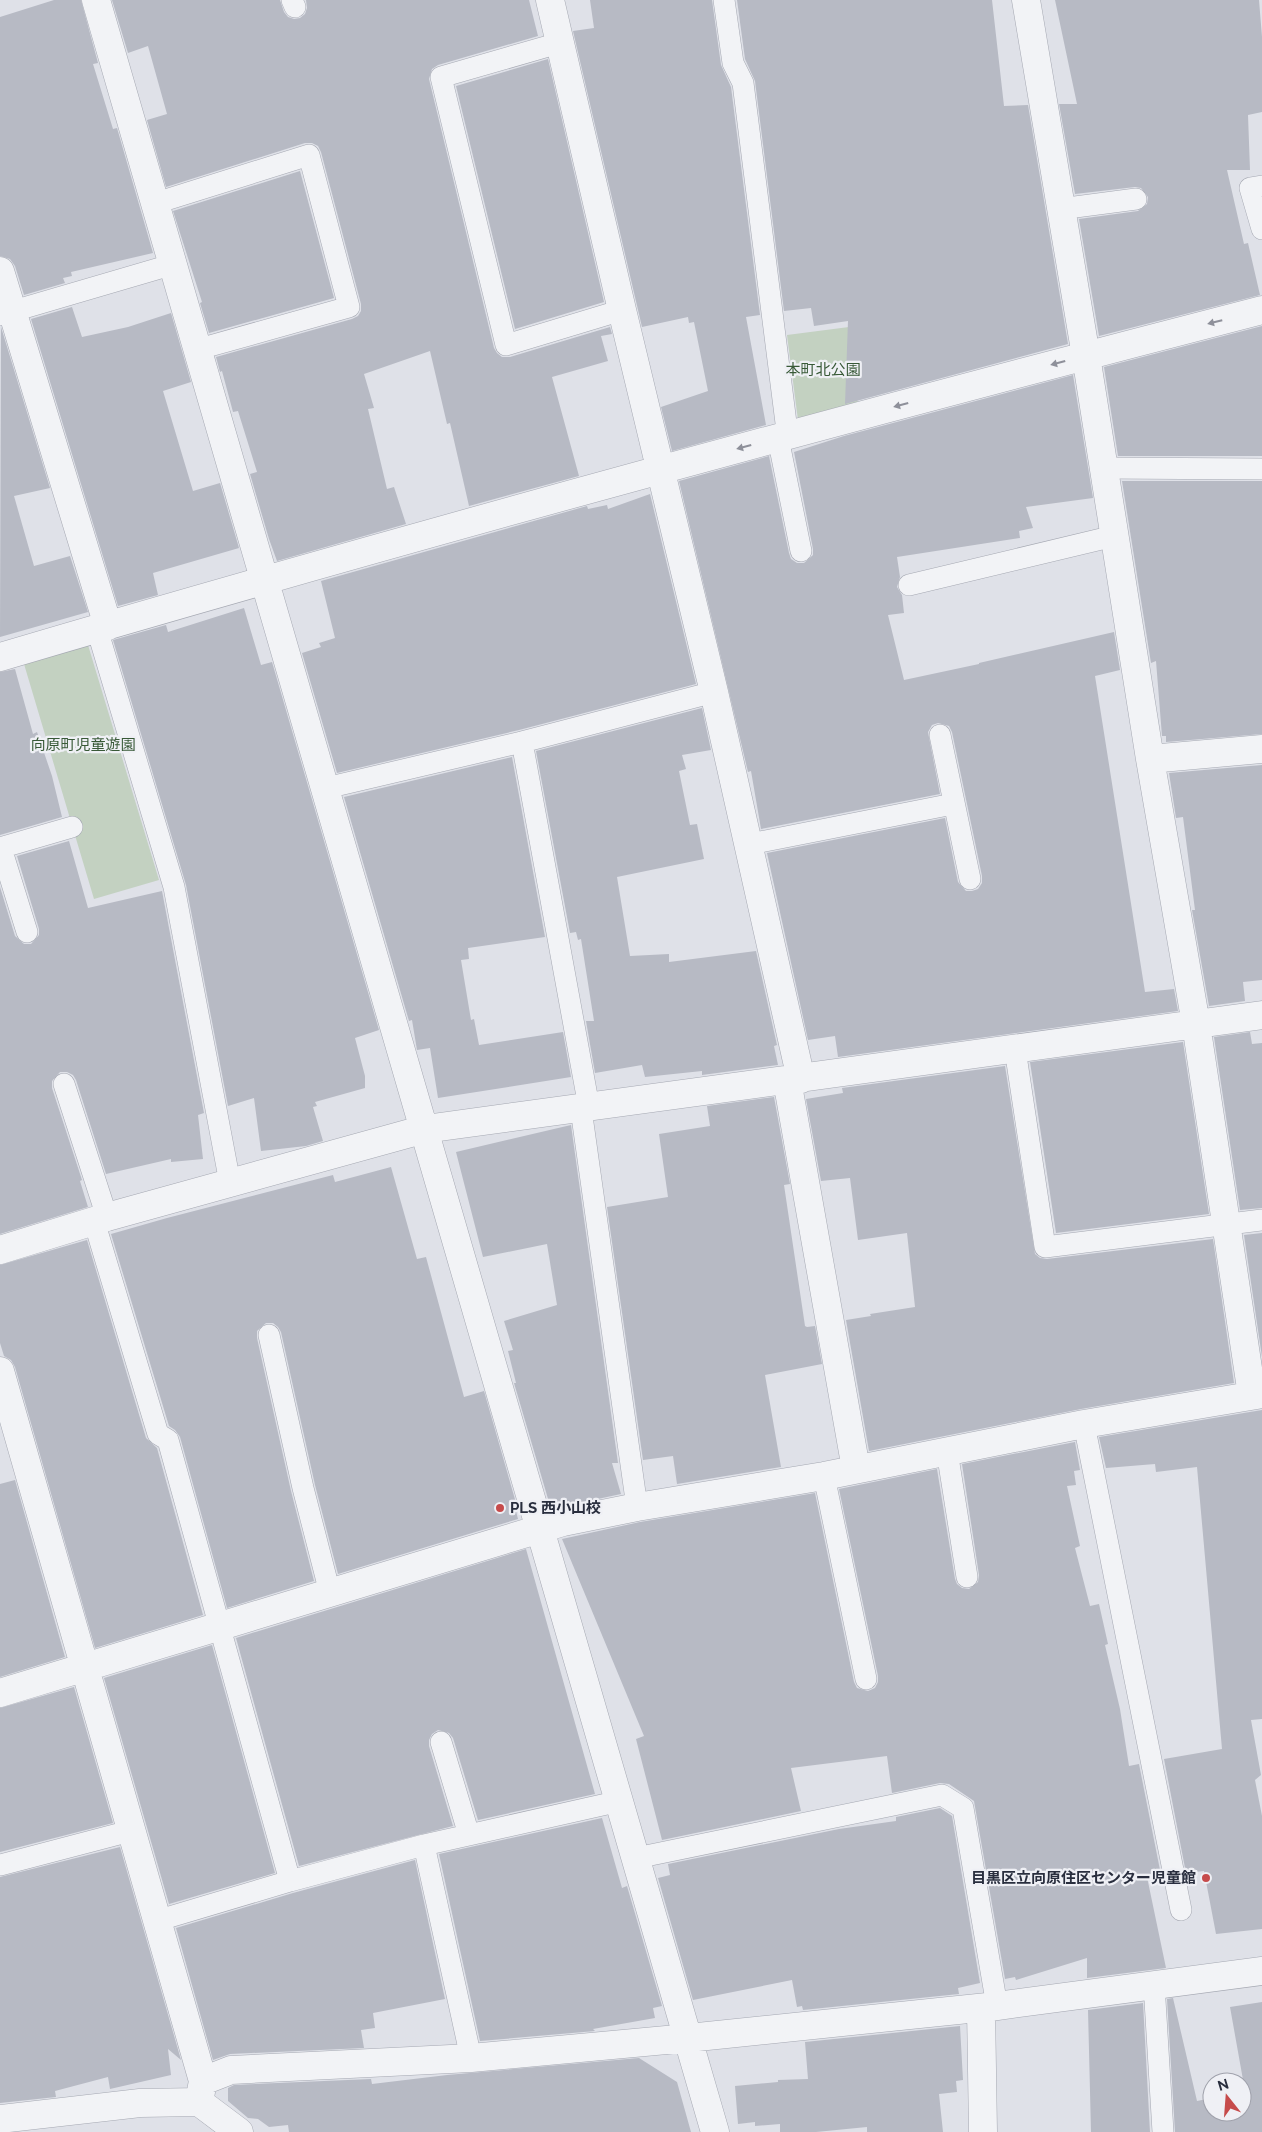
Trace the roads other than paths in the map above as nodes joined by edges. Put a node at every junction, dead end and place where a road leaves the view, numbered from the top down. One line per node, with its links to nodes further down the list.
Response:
1 (96, 0): 8 (street)
2 (550, 0): 5 (street)
3 (724, 0): 18 (lane)
4 (1026, 0): 9 (street)
5 (559, 43): 13 (street); 13 (lane)
6 (1262, 186): 10 (lane)
7 (1136, 198): 9 (lane)
8 (156, 203): 11 (street); 16 (lane)
9 (1060, 210): 17 (street)
10 (1262, 229)
11 (174, 264): 15 (lane); 16 (street)
12 (0, 271): 15 (street)
13 (622, 310): 21 (street)
14 (1262, 310): 17 (street, one-way to 17)
15 (6, 313): 26 (street)
16 (199, 349): 24 (street)
17 (1086, 356): 18 (street, one-way to 18); 19 (street)
18 (784, 436): 21 (street, one-way to 21); 23 (lane)
19 (1103, 468): 20 (lane); 22 (street)
20 (1262, 469)
21 (660, 470): 24 (street); 28 (street)
22 (1114, 536): 25 (lane); 32 (street)
23 (801, 552)
24 (266, 579): 26 (street); 33 (street)
25 (909, 585)
26 (102, 628): 27 (street); 47 (lane)
27 (0, 657)
28 (714, 692): 30 (lane); 36 (street)
29 (940, 735): 34 (lane)
30 (522, 742): 33 (lane); 45 (lane)
31 (1262, 749): 32 (street)
32 (1150, 759): 41 (street)
33 (326, 788): 46 (street)
34 (953, 804): 36 (lane); 38 (lane)
35 (72, 827): 37 (lane)
36 (750, 844): 43 (street)
37 (0, 848): 39 (lane)
38 (970, 879)
39 (27, 932)
40 (1262, 1015): 41 (street)
41 (1196, 1024): 42 (street); 50 (street)
42 (1015, 1049): 43 (street); 50 (lane)
43 (794, 1079): 45 (street); 57 (street)
44 (64, 1084): 48 (lane)
45 (585, 1108): 46 (street); 59 (lane)
46 (425, 1130): 47 (street); 60 (street)
47 (230, 1183): 48 (street)
48 (100, 1219): 51 (street); 63 (lane)
49 (1262, 1220): 50 (lane)
50 (1227, 1225): 54 (street)
51 (0, 1250)
52 (269, 1335): 62 (lane)
53 (0, 1371): 64 (street)
54 (1257, 1395): 55 (street)
55 (1084, 1424): 56 (street); 75 (lane)
56 (947, 1451): 57 (street); 61 (lane)
57 (856, 1469): 58 (street)
58 (824, 1476): 59 (street); 65 (lane)
59 (637, 1507): 60 (street)
60 (541, 1528): 62 (street); 68 (street)
61 (967, 1577)
62 (330, 1593): 63 (street)
63 (219, 1627): 64 (street); 74 (lane)
64 (85, 1668): 66 (street); 69 (street)
65 (866, 1679)
66 (0, 1693)
67 (441, 1742): 70 (lane)
68 (620, 1801): 70 (lane); 72 (street)
69 (130, 1831): 73 (lane); 76 (street)
70 (469, 1835): 71 (lane)
71 (424, 1845): 74 (lane); 81 (lane)
72 (636, 1858): 79 (lane); 80 (street)
73 (0, 1865)
74 (290, 1880): 76 (lane)
75 (1181, 1910)
76 (156, 1921): 82 (street)
77 (1262, 1971): 78 (street)
78 (1154, 1984): 79 (street); 87 (lane)
79 (989, 2007): 80 (street); 86 (street)
80 (688, 2038): 81 (street); 85 (street)
81 (471, 2058): 82 (street)
82 (201, 2091): 83 (street); 84 (street)
83 (0, 2120)
84 (239, 2132)
85 (715, 2132)
86 (983, 2132)
87 (1164, 2132)

